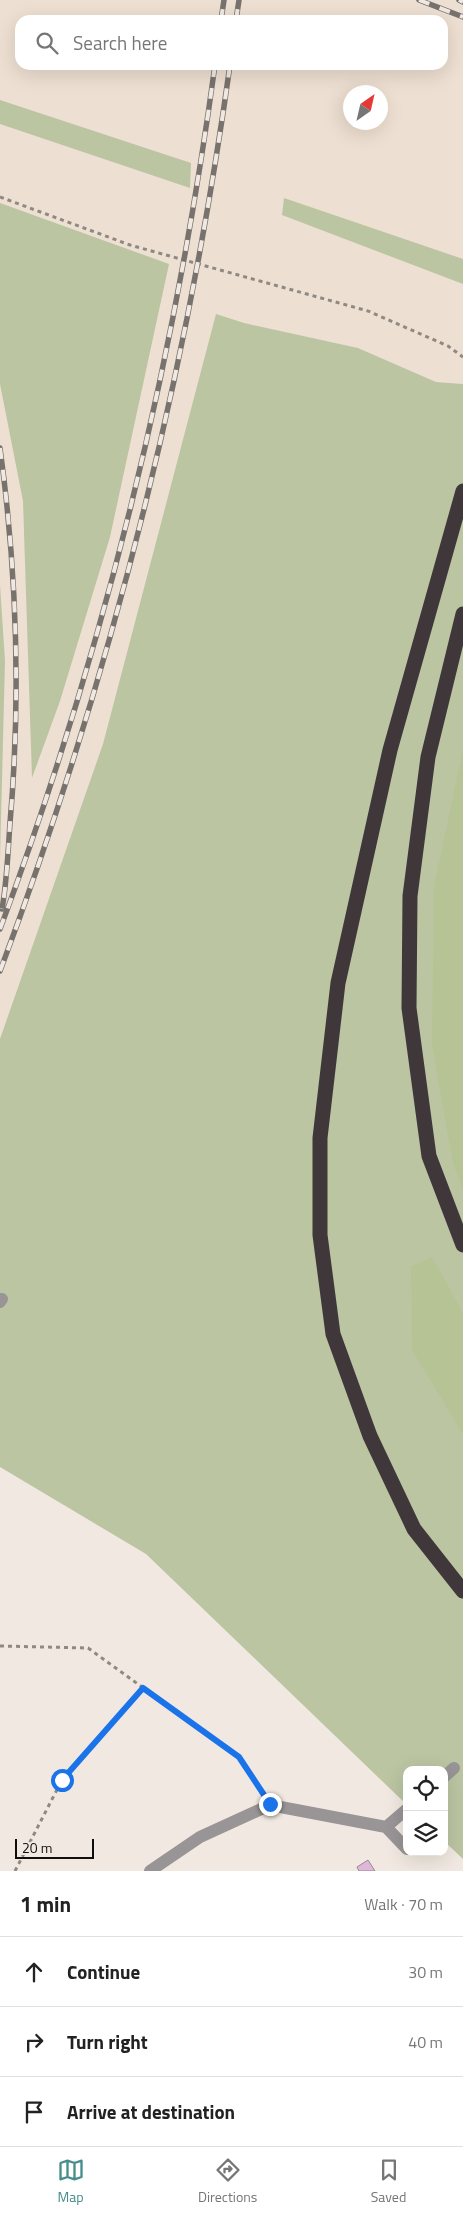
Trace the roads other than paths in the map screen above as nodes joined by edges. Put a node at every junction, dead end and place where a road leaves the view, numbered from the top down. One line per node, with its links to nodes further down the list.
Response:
1 (463, 492): 4 (highway)
2 (463, 614): 3 (highway)
3 (463, 1245)
4 (463, 1591)
5 (454, 1768): 6 (lane)
6 (448, 1773)
7 (405, 1811): 8 (lane)
8 (386, 1827): 9 (lane); 10 (lane)
9 (403, 1845)
10 (150, 1871)

